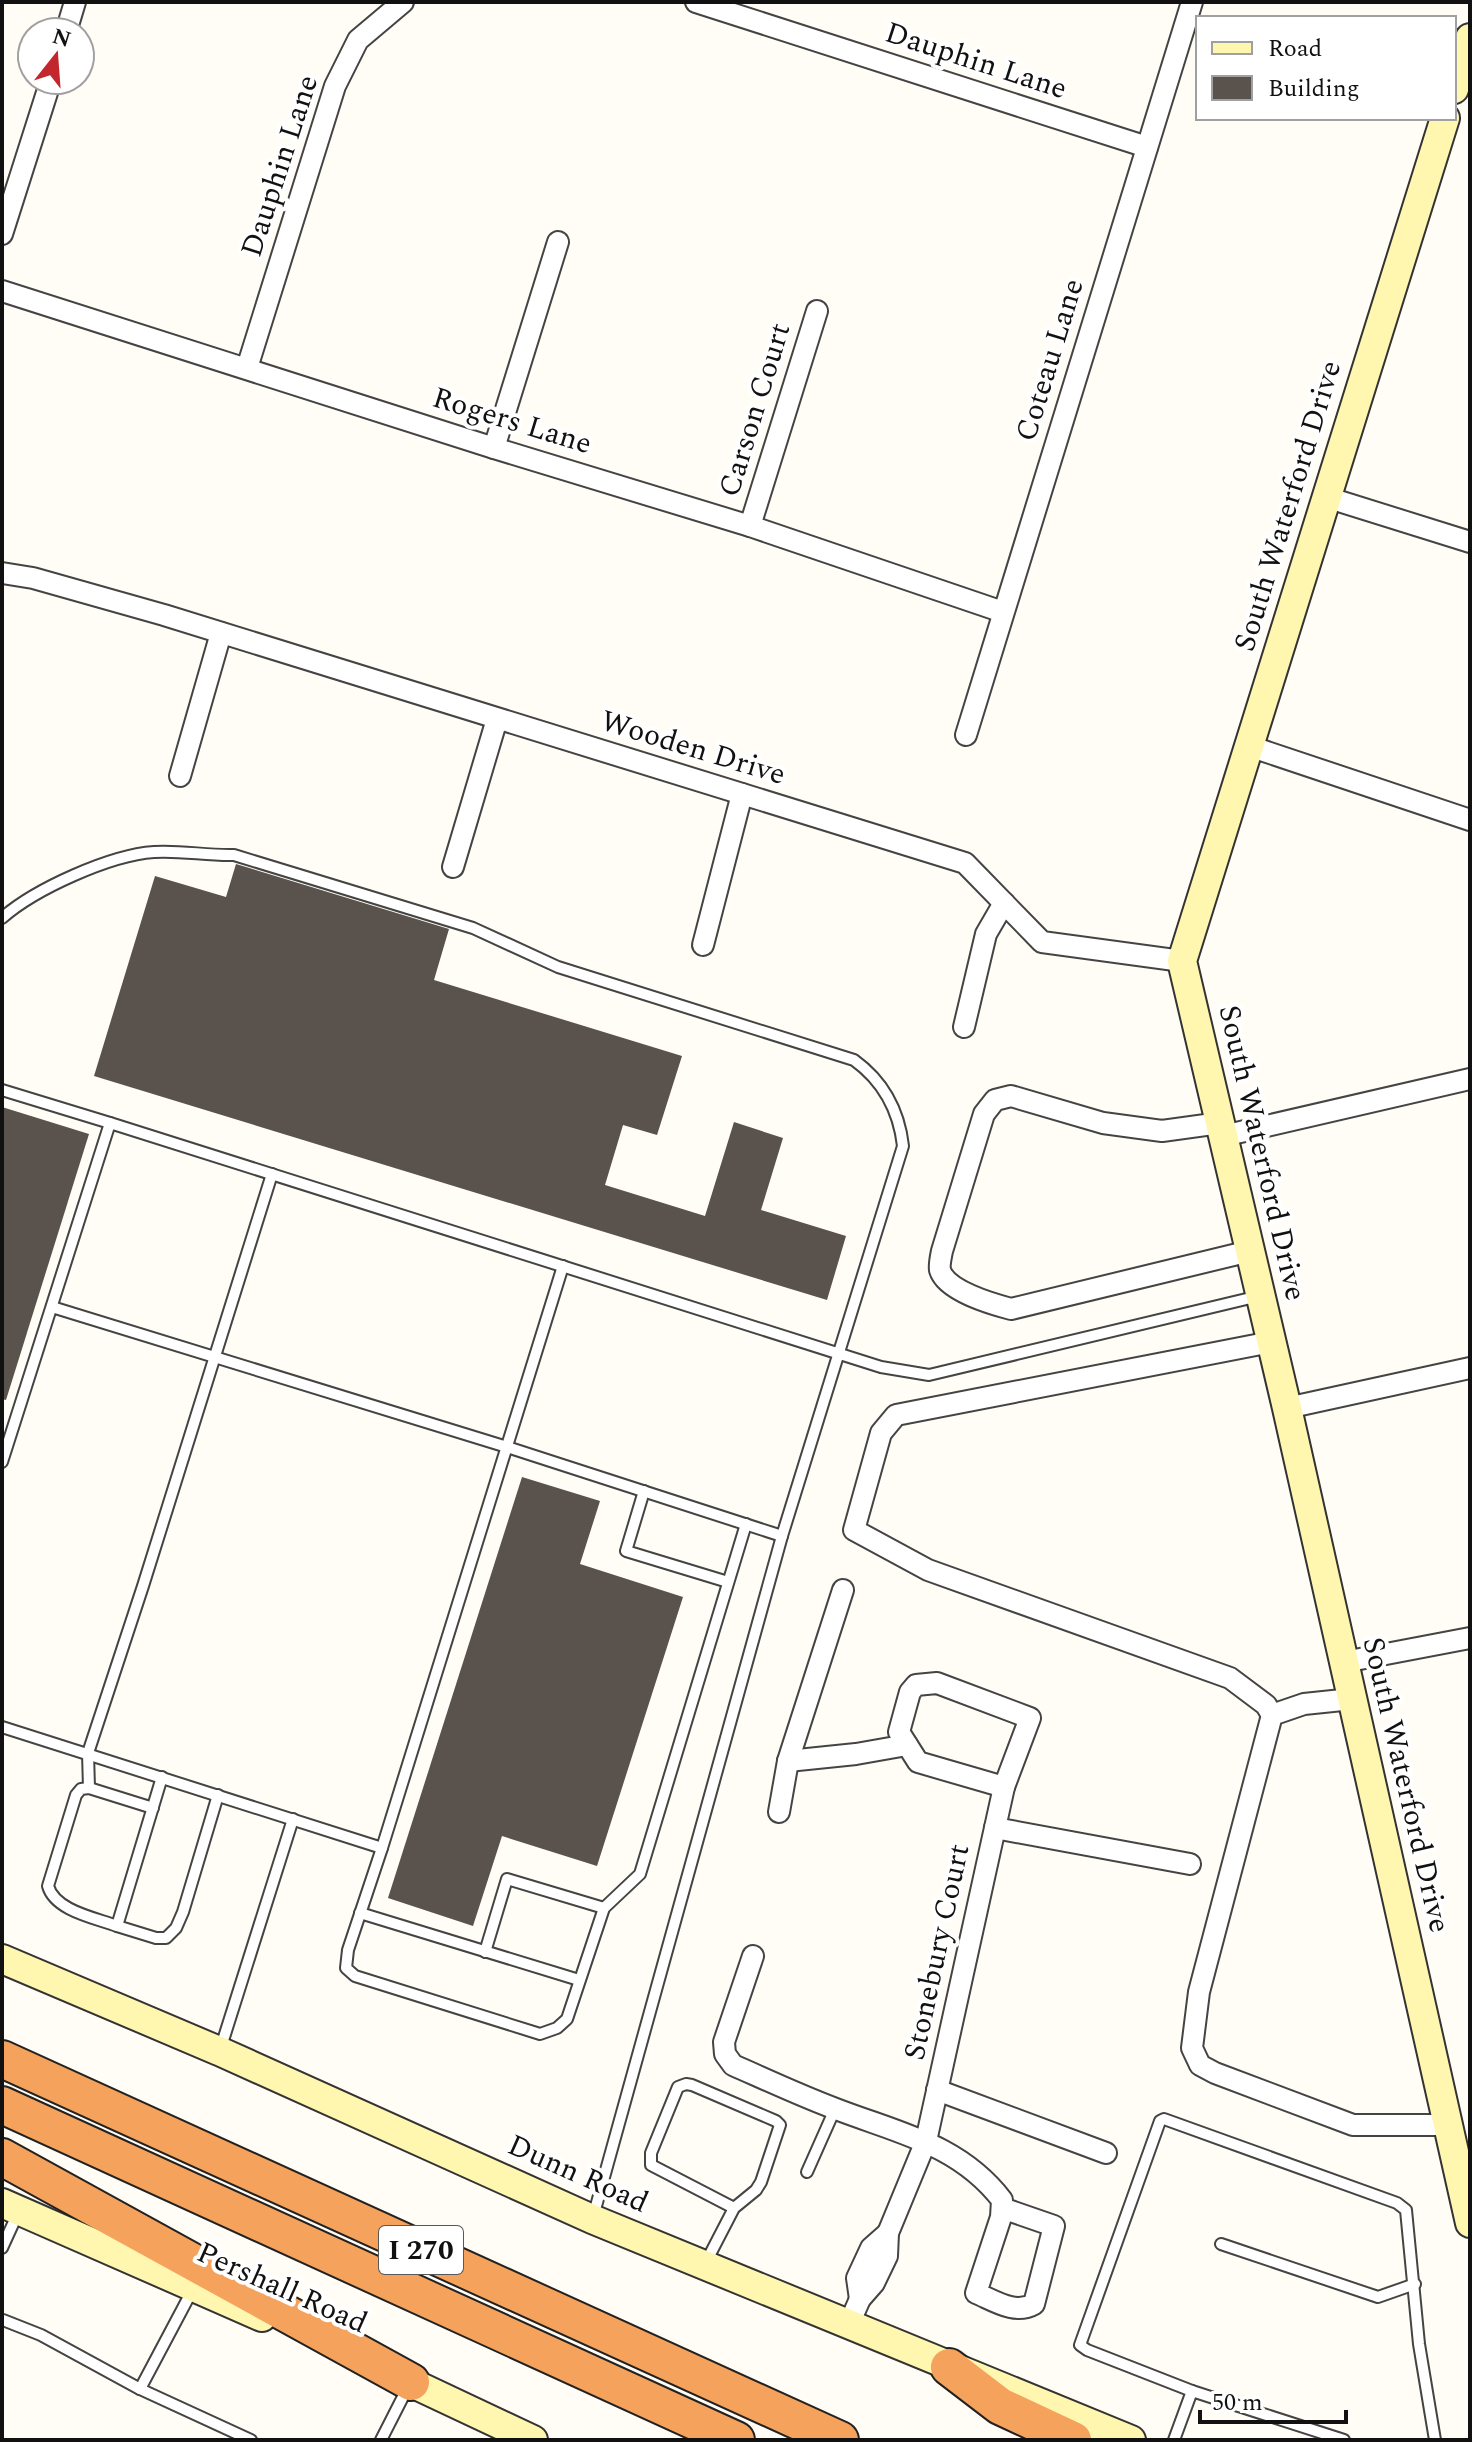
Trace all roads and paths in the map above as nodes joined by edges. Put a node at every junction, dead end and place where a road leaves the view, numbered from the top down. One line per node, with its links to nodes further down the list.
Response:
1 (403, 2): 13 (street, Dauphin Lane)
2 (696, 2): 8 (street, Dauphin Lane)
3 (1192, 2): 8 (street, Coteau Lane)
4 (1470, 38): 5 (street)
5 (1456, 83)
6 (46, 96): 9 (street)
7 (1444, 120): 15 (street, South Waterford Drive)
8 (1147, 147): 19 (street, Coteau Lane)
9 (2, 234)
10 (558, 242): 14 (street)
11 (2, 291): 13 (street, Rogers Lane)
12 (817, 311): 16 (street, Carson Court)
13 (247, 368): 14 (street, Rogers Lane)
14 (494, 448): 16 (street, Rogers Lane)
15 (1326, 497): 17 (street); 23 (street, South Waterford Drive)
16 (750, 526): 19 (street, Rogers Lane)
17 (1470, 542)
18 (2, 573): 20 (street, Wooden Drive)
19 (1003, 612): 22 (street, Coteau Lane)
20 (221, 633): 21 (street, Wooden Drive); 24 (street)
21 (497, 719): 25 (street, Wooden Drive); 27 (street)
22 (966, 735)
23 (1249, 746): 26 (street); 31 (street, South Waterford Drive)
24 (180, 776)
25 (742, 794): 28 (street, Wooden Drive); 30 (street)
26 (1470, 820)
27 (453, 867)
28 (1004, 903): 31 (street, Wooden Drive); 32 (street)
29 (2, 918): 43 (lane)
30 (703, 945)
31 (1182, 961): 36 (street, South Waterford Drive)
32 (964, 1027)
33 (1470, 1079): 36 (street)
34 (2, 1090): 35 (lane)
35 (110, 1123): 37 (lane); 41 (lane)
36 (1222, 1129): 38 (street, South Waterford Drive); 38 (street)
37 (272, 1174): 39 (lane); 44 (lane)
38 (1250, 1251): 40 (street, South Waterford Drive)
39 (563, 1266): 43 (lane); 47 (lane)
40 (1261, 1296): 42 (street, South Waterford Drive); 43 (lane)
41 (52, 1307): 44 (lane); 48 (lane)
42 (1271, 1342): 46 (street, South Waterford Drive); 57 (street)
43 (840, 1353): 51 (lane)
44 (216, 1357): 47 (lane); 60 (lane)
45 (1470, 1368): 46 (street)
46 (1287, 1408): 55 (street, South Waterford Drive)
47 (507, 1447): 49 (lane); 70 (lane)
48 (2, 1462)
49 (644, 1491): 50 (lane); 52 (lane)
50 (746, 1524): 51 (lane); 52 (lane)
51 (782, 1536): 92 (lane)
52 (728, 1582): 72 (lane)
53 (843, 1590): 61 (street)
54 (1470, 1638): 55 (street)
55 (1344, 1662): 56 (street, South Waterford Drive)
56 (1352, 1699): 57 (street); 84 (street, South Waterford Drive)
57 (1272, 1715): 84 (street)
58 (2, 1727): 60 (lane)
59 (907, 1745): 61 (street); 63 (street); 63 (street, Stonebury Court)
60 (88, 1753): 62 (lane); 64 (lane)
61 (788, 1761): 67 (street)
62 (162, 1777): 65 (lane); 66 (lane)
63 (1004, 1787): 69 (street, Stonebury Court)
64 (89, 1788): 66 (lane); 74 (lane)
65 (218, 1795): 68 (lane); 74 (lane)
66 (153, 1808): 74 (lane)
67 (779, 1812)
68 (293, 1819): 70 (lane); 79 (lane)
69 (995, 1828): 71 (street, Stonebury Court); 81 (street, Stonebury Court)
70 (382, 1848): 73 (lane)
71 (1190, 1864)
72 (604, 1908): 75 (lane); 78 (lane)
73 (360, 1913): 75 (lane); 78 (lane)
74 (117, 1926)
75 (485, 1952): 78 (lane)
76 (753, 1956): 83 (street)
77 (2, 1959): 79 (street, Dunn Road)
78 (579, 1980)
79 (219, 2051): 92 (street, Dunn Road)
80 (2, 2059): 109 (highway, I 270)
81 (937, 2090): 85 (street, Stonebury Court); 86 (street, Stonebury Court)
82 (2, 2105): 108 (highway, I 270)
83 (835, 2109): 85 (street); 88 (lane)
84 (1447, 2120): 93 (street, South Waterford Drive)
85 (926, 2141): 91 (street); 99 (street, Stonebury Court)
86 (1106, 2153)
87 (2, 2157): 102 (highway)
88 (807, 2172)
89 (737, 2205): 89 (lane); 96 (lane)
90 (11, 2207): 95 (lane); 98 (street, Pershall Road)
91 (1002, 2208): 91 (street)
92 (592, 2219): 96 (street, Dunn Road)
93 (1470, 2223)
94 (1221, 2244): 97 (lane)
95 (2, 2248)
96 (704, 2266): 99 (street, Dunn Road)
97 (1415, 2284): 104 (lane); 114 (lane)
98 (194, 2287): 102 (street, Pershall Road); 103 (lane)
99 (855, 2312): 101 (street, Dunn Road)
100 (3, 2320): 103 (lane)
101 (949, 2367): 110 (highway); 111 (street, Dunn Road)
102 (411, 2382): 106 (lane); 107 (street, Pershall Road)
103 (140, 2389): 105 (lane)
104 (1192, 2391): 112 (lane); 113 (lane)
105 (251, 2440)
106 (381, 2440)
107 (533, 2440)
108 (736, 2440)
109 (840, 2440)
110 (1073, 2440)
111 (1131, 2440)
112 (1174, 2440)
113 (1344, 2440)
114 (1435, 2440)

